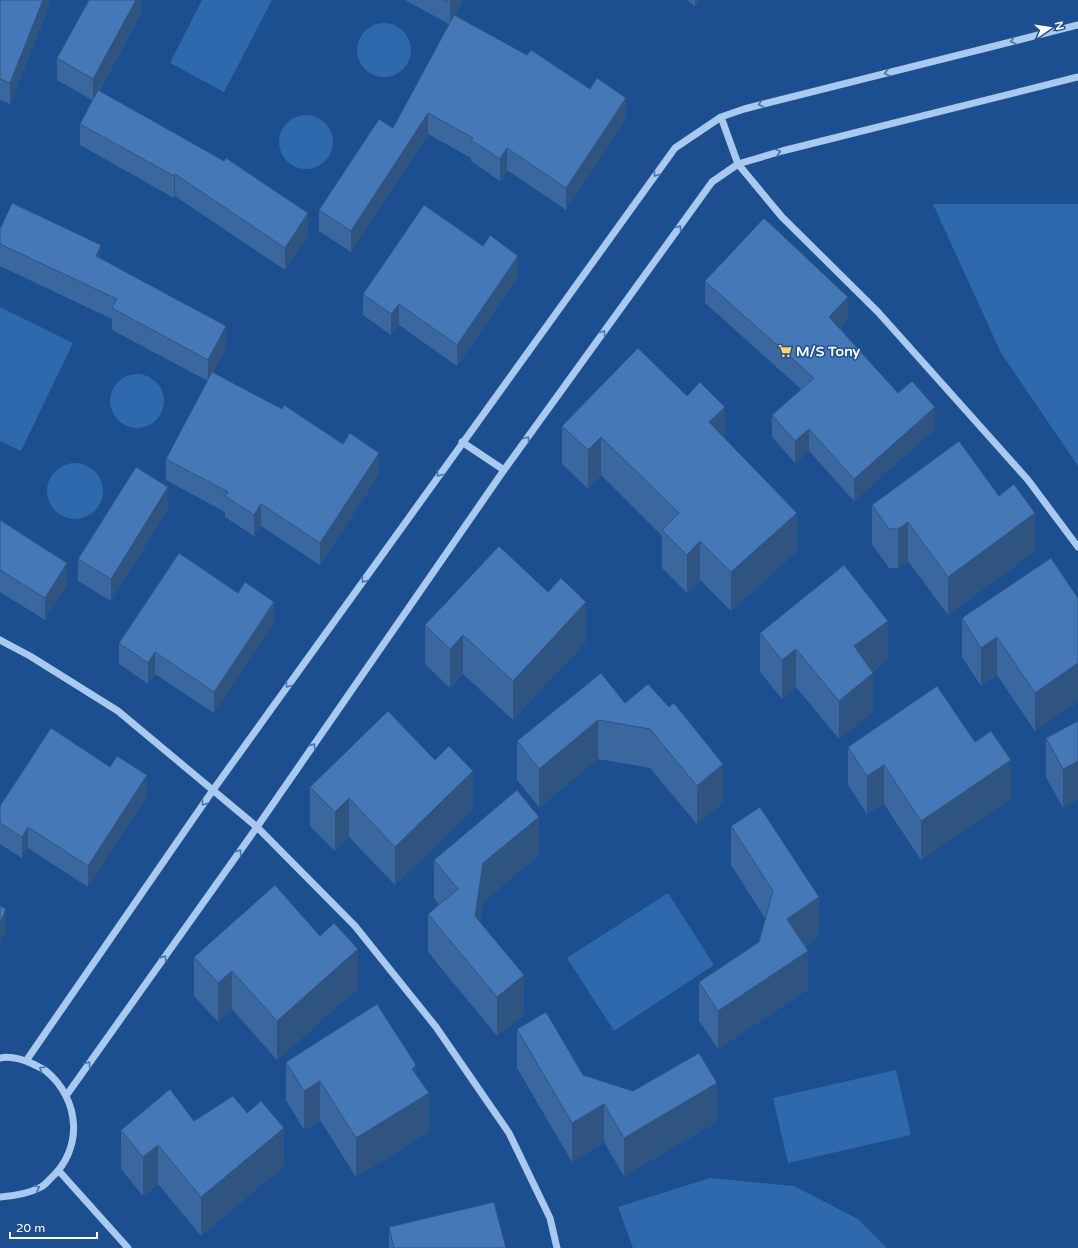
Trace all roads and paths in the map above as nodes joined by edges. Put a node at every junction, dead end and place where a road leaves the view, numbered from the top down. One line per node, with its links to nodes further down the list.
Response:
1 (1078, 25): 3 (street, one-way to 3)
2 (1078, 77): 4 (street, one-way to 2)
3 (721, 117): 4 (street); 5 (street, one-way to 5)
4 (738, 164): 6 (street, one-way to 4); 7 (street)
5 (462, 442): 6 (street); 9 (street, one-way to 9)
6 (504, 470): 10 (street, one-way to 6)
7 (1078, 547)
8 (0, 640): 9 (street)
9 (213, 790): 10 (street); 12 (street, one-way to 12)
10 (257, 827): 13 (street, one-way to 10); 17 (street)
11 (0, 1058): 12 (street)
12 (26, 1060): 13 (street, one-way to 12)
13 (66, 1096): 14 (street)
14 (59, 1171): 15 (street, one-way to 14); 16 (street)
15 (0, 1196)
16 (128, 1248)
17 (557, 1248)

